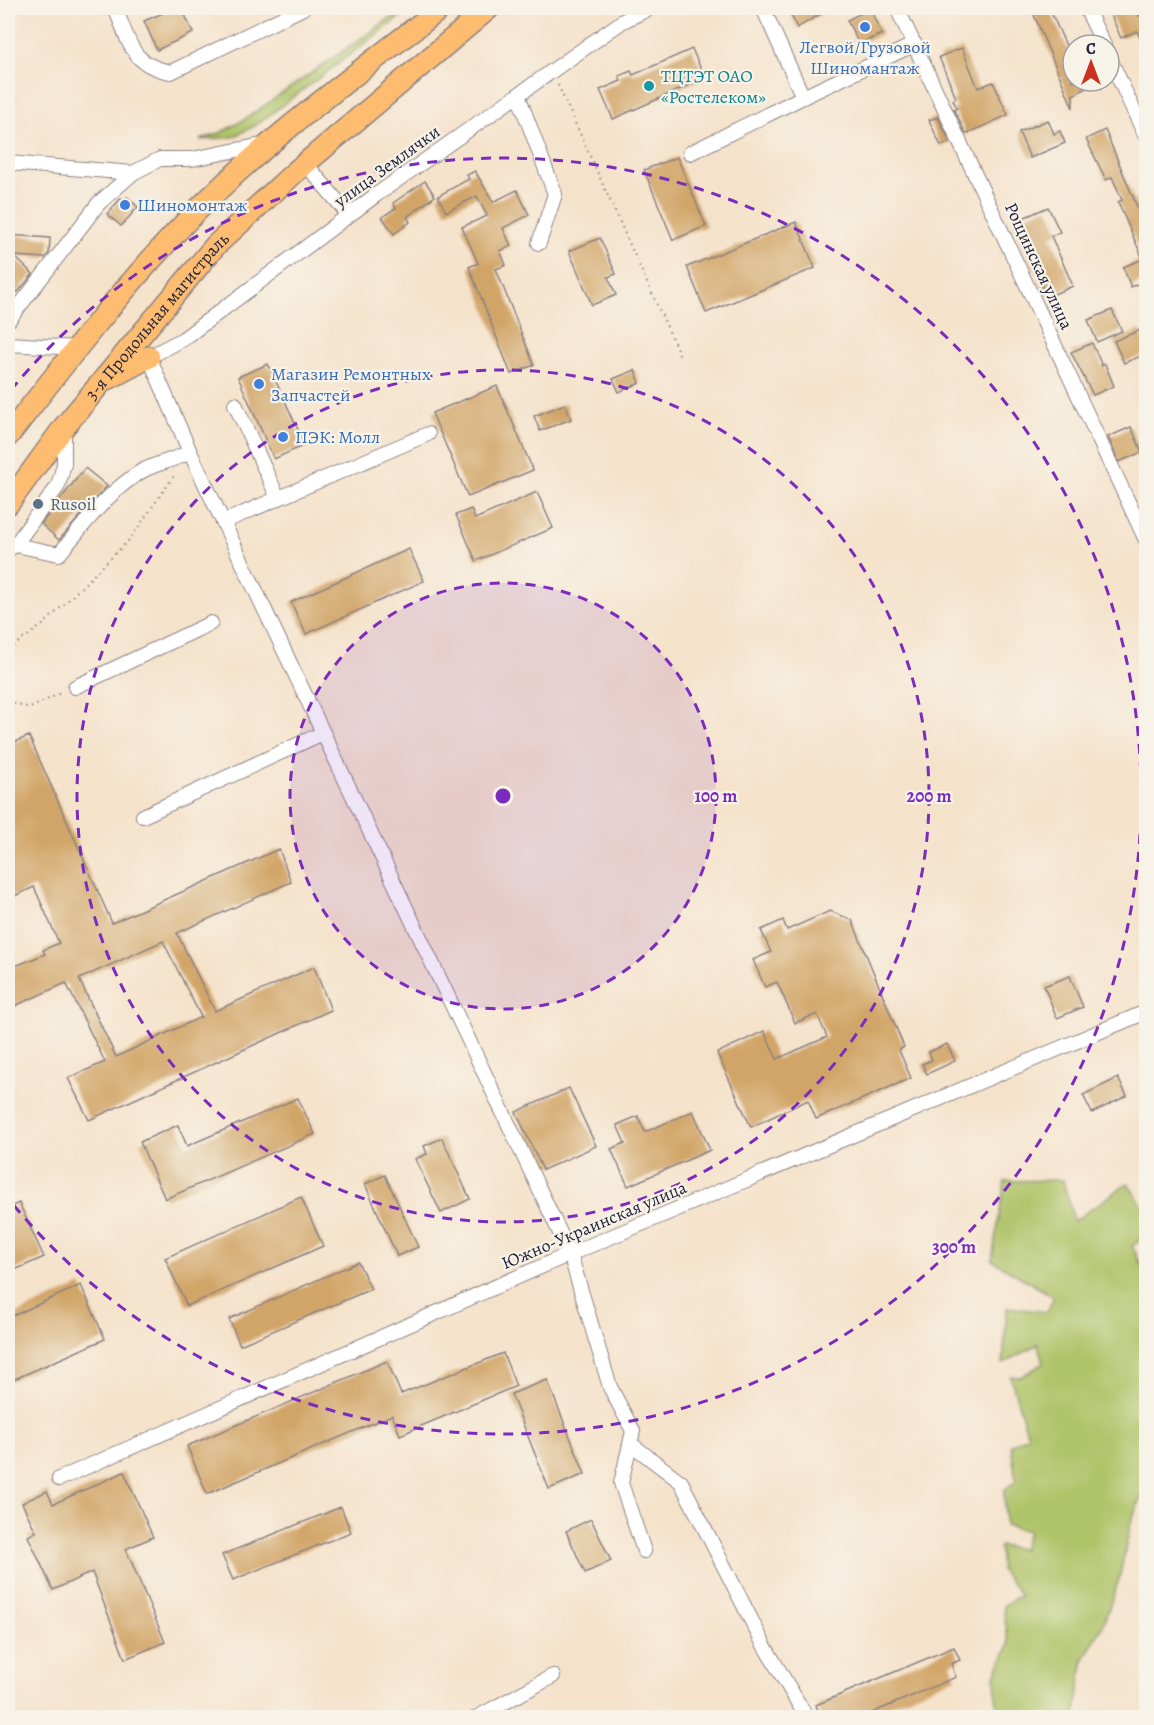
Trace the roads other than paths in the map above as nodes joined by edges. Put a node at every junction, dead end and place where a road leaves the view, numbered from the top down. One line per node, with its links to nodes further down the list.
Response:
1 (115, 8): 2 (street)
2 (303, 8)
3 (441, 8): 15 (highway)
4 (489, 8): 18 (highway, 3-я Продольная магистраль)
5 (650, 8): 12 (street, улица Землячки)
6 (763, 8): 13 (street)
7 (897, 8): 10 (street, Рощинская улица)
8 (1086, 8): 9 (street)
9 (1098, 33)
10 (915, 44): 13 (street); 35 (street, Рощинская улица)
11 (1121, 83): 14 (street)
12 (518, 95): 20 (street, улица Землячки); 21 (street)
13 (802, 97): 16 (street)
14 (1146, 138)
15 (270, 144): 19 (street); 24 (highway)
16 (690, 153)
17 (8, 162): 19 (street)
18 (305, 163): 20 (street); 26 (highway, 3-я Продольная магистраль)
19 (133, 173): 22 (street)
20 (349, 215): 25 (street, улица Землячки)
21 (539, 243)
22 (8, 321)
23 (8, 344): 24 (street)
24 (77, 348): 29 (highway)
25 (149, 357): 26 (highway); 31 (street)
26 (101, 382): 28 (highway, 3-я Продольная магистраль)
27 (235, 404): 32 (street)
28 (64, 427): 33 (highway, 3-я Продольная магистраль); 36 (street)
29 (8, 434)
30 (428, 434): 32 (street)
31 (190, 453): 34 (street); 36 (street)
32 (278, 498): 34 (street)
33 (8, 504)
34 (223, 522): 39 (street)
35 (1145, 532)
36 (11, 547)
37 (211, 623): 38 (street)
38 (75, 687)
39 (323, 733): 40 (street); 42 (street)
40 (143, 816)
41 (1146, 1014): 42 (street, Южно-Украинская улица)
42 (570, 1254): 43 (street); 44 (street, Южно-Украинская улица)
43 (632, 1444): 45 (street); 48 (street)
44 (59, 1479)
45 (644, 1551)
46 (553, 1676): 47 (street)
47 (476, 1718)
48 (807, 1718)

